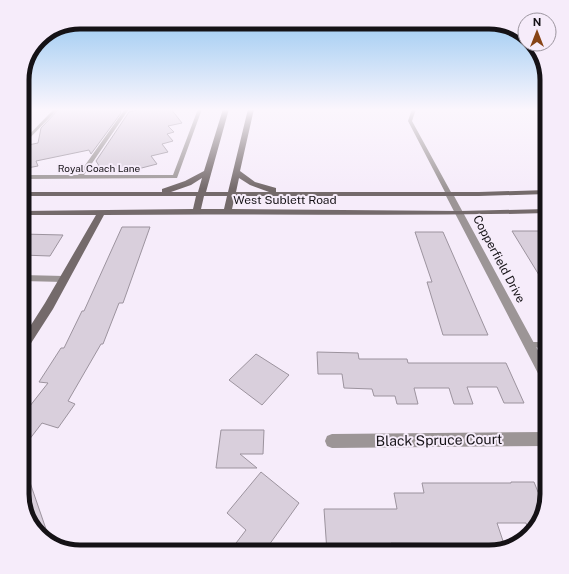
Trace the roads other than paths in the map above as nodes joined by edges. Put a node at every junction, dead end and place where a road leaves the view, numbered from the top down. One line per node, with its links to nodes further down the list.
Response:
1 (108, 136): 9 (lane)
2 (190, 136): 9 (lane, Royal Coach Lane)
3 (218, 136): 7 (main road)
4 (245, 136): 6 (main road)
5 (418, 136): 16 (lane)
6 (236, 171): 14 (main road); 15 (main road)
7 (207, 172): 12 (main road); 13 (main road)
8 (29, 177): 9 (lane, Royal Coach Lane)
9 (80, 177)
10 (540, 192): 16 (main road, West Sublett Road)
11 (29, 194): 12 (main road, West Sublett Road)
12 (150, 194): 13 (main road, West Sublett Road)
13 (200, 194): 14 (main road, West Sublett Road); 18 (main road)
14 (230, 194): 15 (main road, West Sublett Road); 20 (main road)
15 (302, 194): 16 (main road, West Sublett Road)
16 (449, 194): 22 (street, Copperfield Drive)
17 (102, 211): 18 (main road, West Sublett Road); 21 (main road, West Sublett Road); 24 (main road)
18 (196, 211): 20 (main road, West Sublett Road)
19 (540, 211): 22 (main road, West Sublett Road)
20 (227, 212): 22 (main road, West Sublett Road)
21 (29, 213)
22 (460, 213): 26 (street, Copperfield Drive)
23 (29, 278): 24 (street)
24 (64, 279): 25 (main road)
25 (29, 336)
26 (530, 345): 27 (lane); 28 (street, Copperfield Drive)
27 (540, 345)
28 (540, 365)
29 (540, 439): 30 (street, Black Spruce Court)
30 (332, 441)

